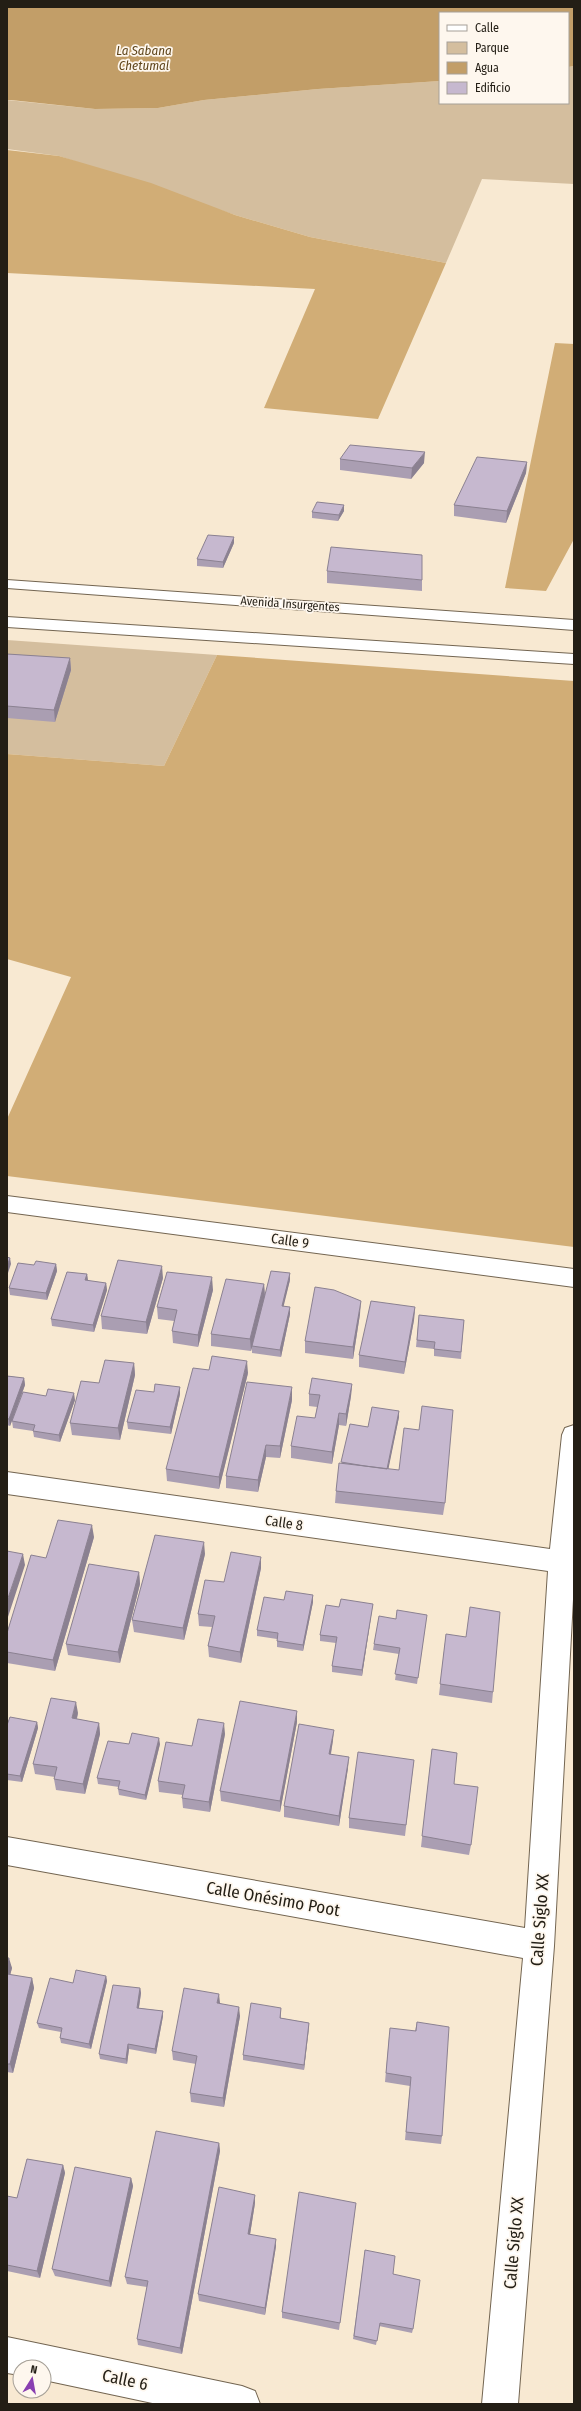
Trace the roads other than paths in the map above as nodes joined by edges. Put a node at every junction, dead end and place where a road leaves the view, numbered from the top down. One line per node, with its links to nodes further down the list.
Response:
1 (7, 584): 4 (street, Avenida Insurgentes)
2 (7, 622): 4 (street, Avenida Insurgentes)
3 (574, 625): 4 (street, Avenida Insurgentes)
4 (453, 634): 5 (street, Avenida Insurgentes)
5 (574, 659)
6 (7, 1204): 7 (street, Calle 9)
7 (574, 1278)
8 (574, 1435): 10 (street, Calle Siglo XX)
9 (7, 1483): 10 (street, Calle 8)
10 (562, 1562): 12 (street, Calle Siglo XX)
11 (7, 1851): 12 (street, Calle Onésimo Poot)
12 (539, 1946): 15 (street, Calle Siglo XX)
13 (7, 2355): 14 (street, Calle 6)
14 (242, 2404)
15 (500, 2404)

